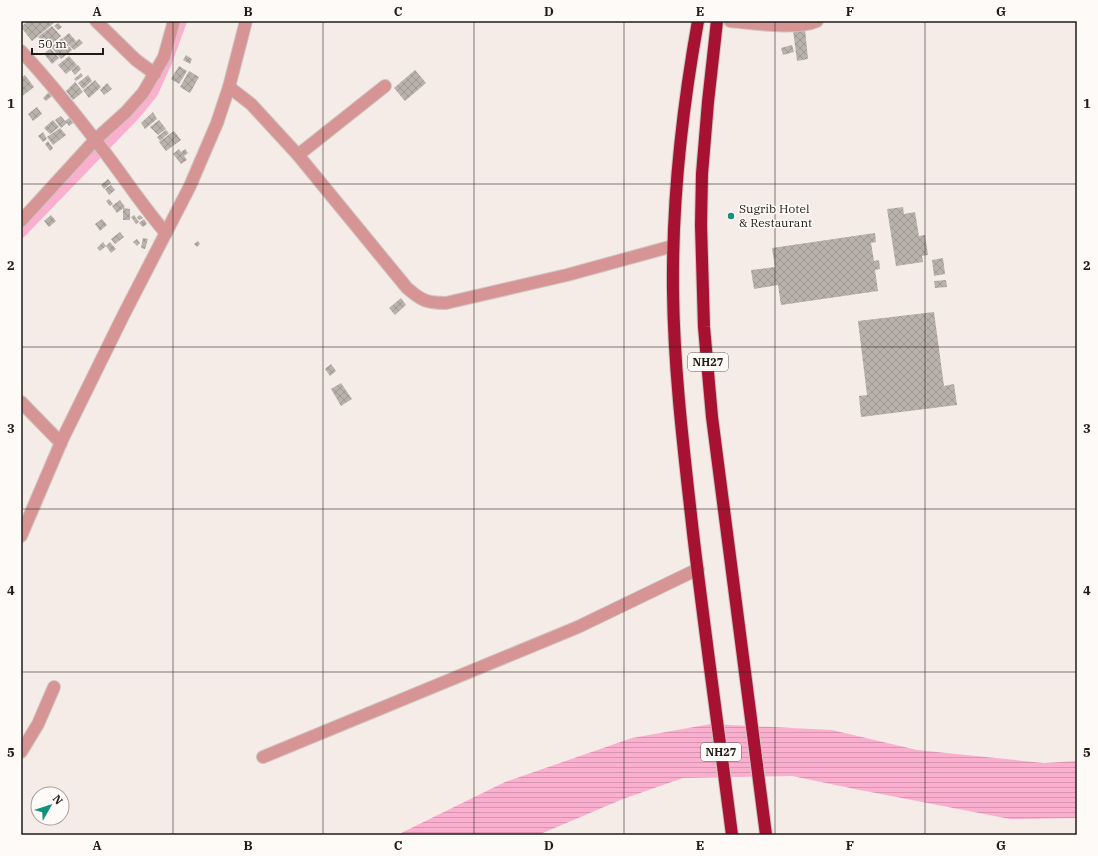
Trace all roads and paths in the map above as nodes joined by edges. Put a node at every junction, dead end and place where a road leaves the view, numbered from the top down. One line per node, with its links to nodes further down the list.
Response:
1 (96, 21): 9 (street)
2 (174, 21): 9 (street)
3 (246, 21): 11 (street)
4 (698, 21): 16 (highway, NH27)
5 (717, 21): 25 (highway, NH27)
6 (730, 21): 7 (street)
7 (817, 21)
8 (21, 51): 12 (street)
9 (155, 74): 12 (street)
10 (386, 86): 13 (street)
11 (229, 87): 13 (street); 15 (street)
12 (95, 140): 14 (street); 15 (street)
13 (298, 155): 16 (street)
14 (21, 221)
15 (166, 233): 18 (street)
16 (673, 246): 20 (highway, NH27)
17 (21, 402): 18 (street)
18 (61, 442): 19 (street)
19 (21, 536)
20 (698, 569): 23 (street); 24 (highway, NH27)
21 (54, 687): 22 (street)
22 (21, 752)
23 (263, 757)
24 (732, 835)
25 (766, 835)

